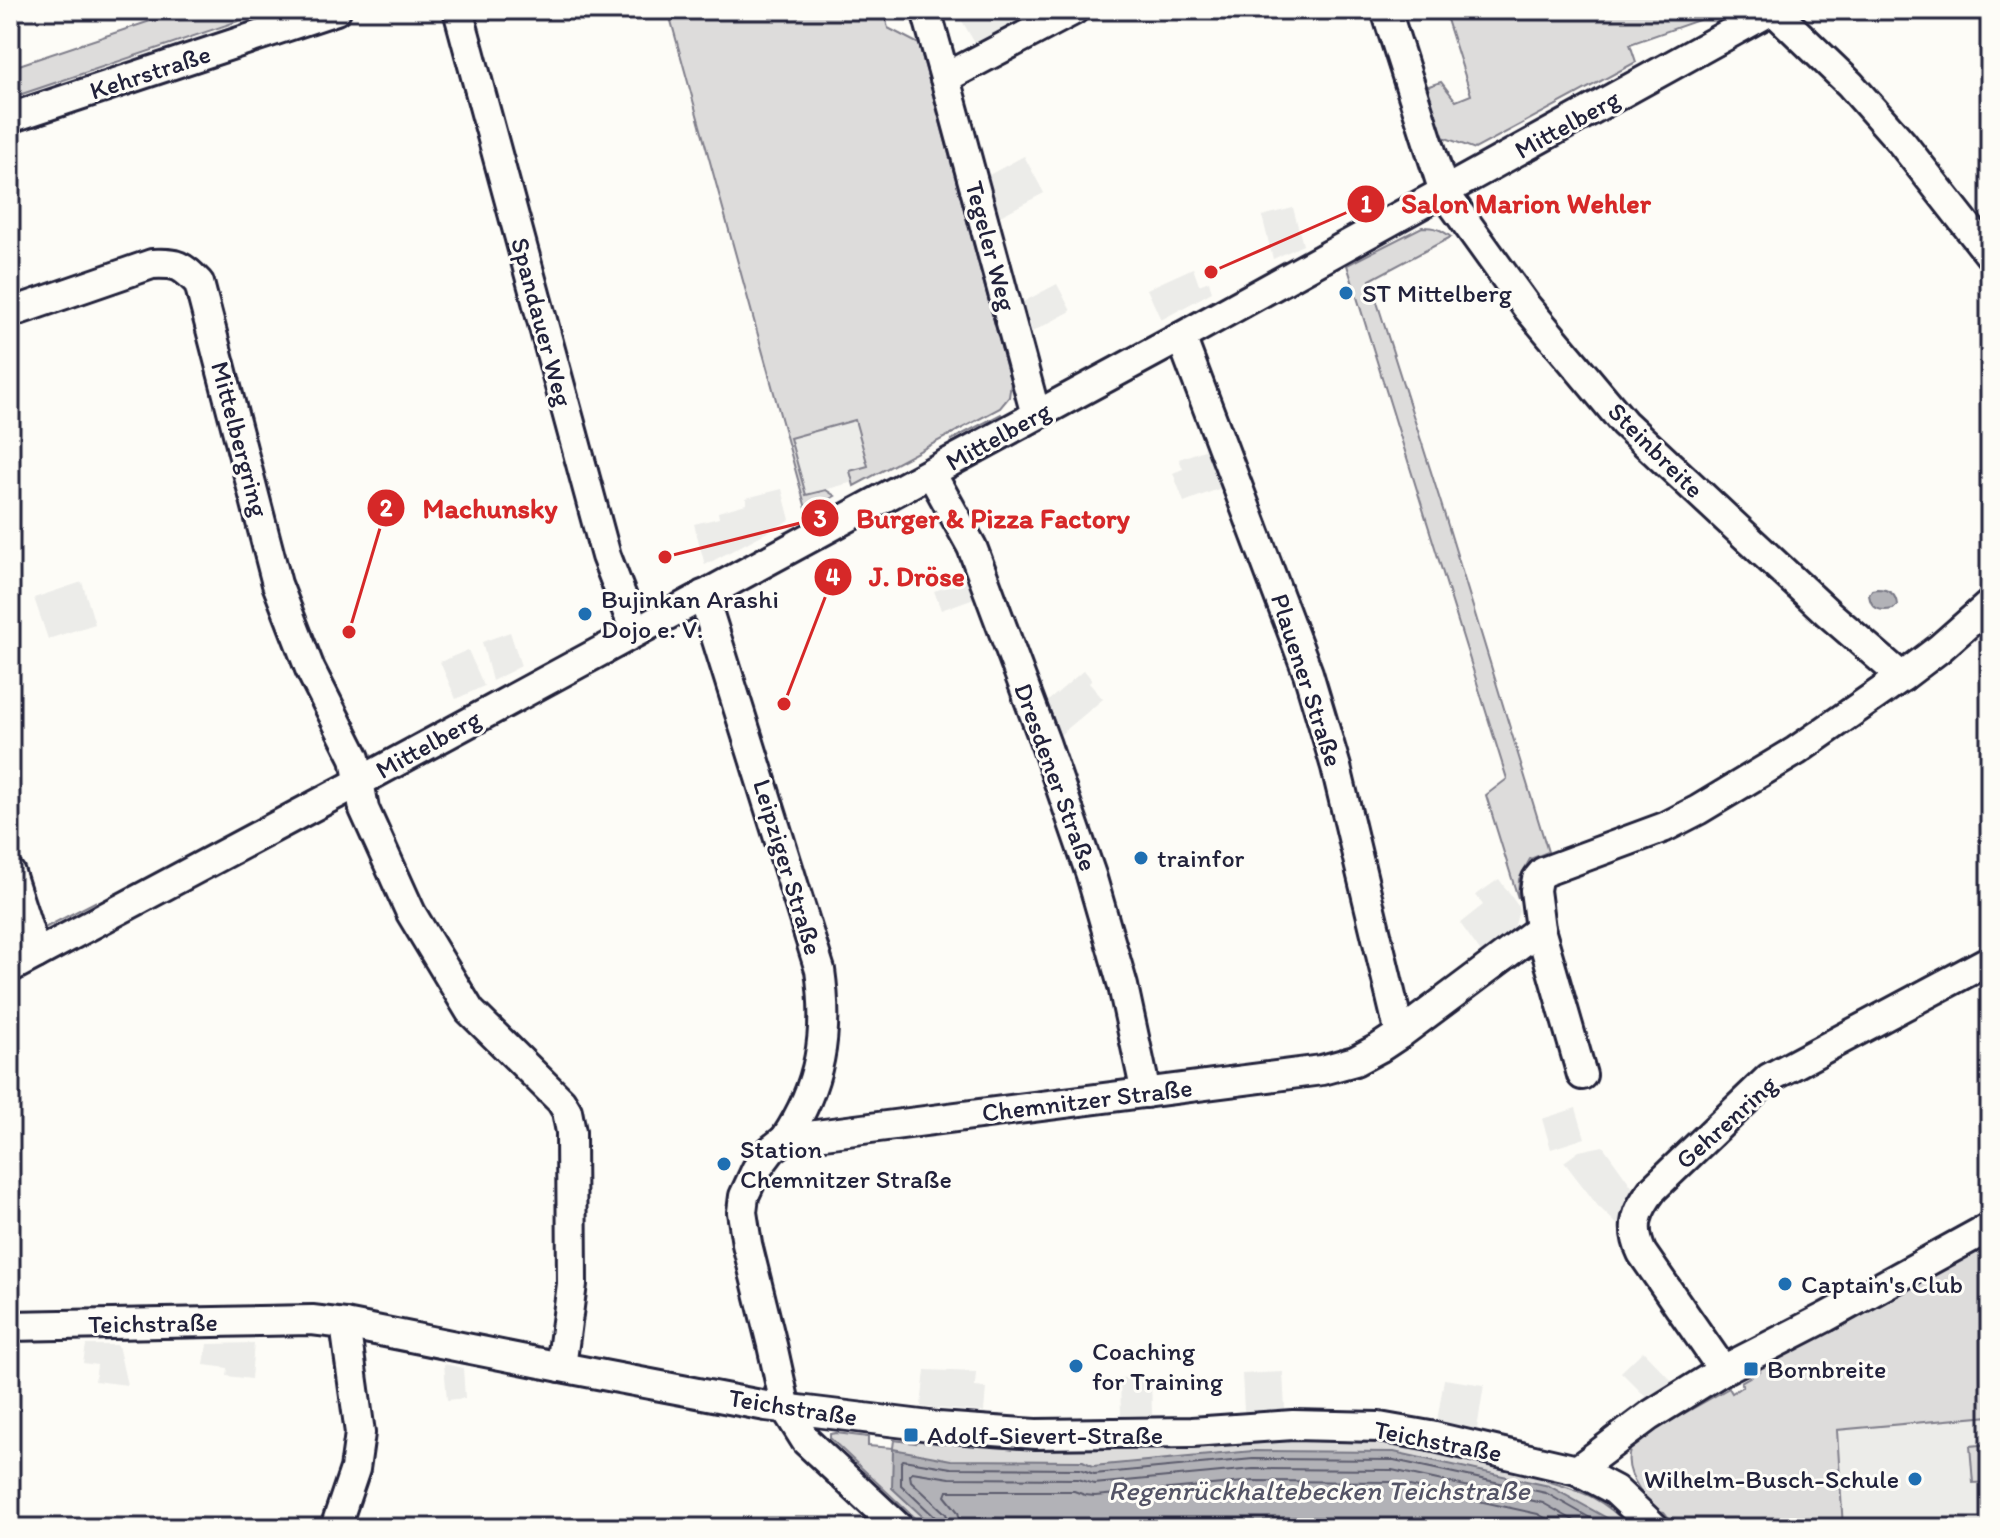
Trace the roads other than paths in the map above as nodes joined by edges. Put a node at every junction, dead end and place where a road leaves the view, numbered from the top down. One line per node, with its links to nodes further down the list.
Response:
1 (336, 10): 8 (street, Kehrstraße)
2 (458, 10): 17 (street, Spandauer Weg)
3 (926, 10): 7 (street, Tegeler Weg)
4 (1074, 10): 7 (street)
5 (1386, 10): 9 (street, Steinbreite)
6 (1772, 10): 9 (street, Mittelberg); 10 (street)
7 (945, 78): 13 (street, Tegeler Weg)
8 (10, 118)
9 (1444, 192): 12 (street, Mittelberg); 18 (street, Steinbreite)
10 (1990, 255)
11 (10, 313): 19 (street, Mittelbergring)
12 (1181, 337): 13 (street, Mittelberg); 25 (street, Plauener Straße)
13 (1036, 415): 14 (street, Mittelberg)
14 (931, 473): 15 (street, Mittelberg); 27 (street, Dresdener Straße)
15 (703, 595): 17 (street, Mittelberg); 28 (street, Leipziger Straße)
16 (1990, 604): 18 (street)
17 (635, 631): 19 (street, Mittelberg)
18 (1902, 677): 21 (street)
19 (359, 782): 22 (street, Mittelberg); 32 (street, Mittelbergring)
20 (10, 873): 22 (street)
21 (1540, 929): 25 (street, Chemnitzer Straße); 26 (street)
22 (36, 954): 24 (street, Mittelberg)
23 (1990, 960): 33 (street, Gehrenring)
24 (10, 968)
25 (1400, 1034): 27 (street, Chemnitzer Straße)
26 (1582, 1075)
27 (1146, 1093): 28 (street, Chemnitzer Straße)
28 (785, 1139): 34 (street)
29 (1990, 1227): 33 (street)
30 (345, 1324): 31 (street, Teichstraße); 32 (street, Teichstraße); 37 (street)
31 (10, 1326)
32 (561, 1367): 34 (street, Teichstraße)
33 (1723, 1370): 35 (street)
34 (786, 1409): 35 (street, Teichstraße); 36 (street)
35 (1577, 1470): 38 (street)
36 (893, 1526)
37 (335, 1528)
38 (1655, 1528)

